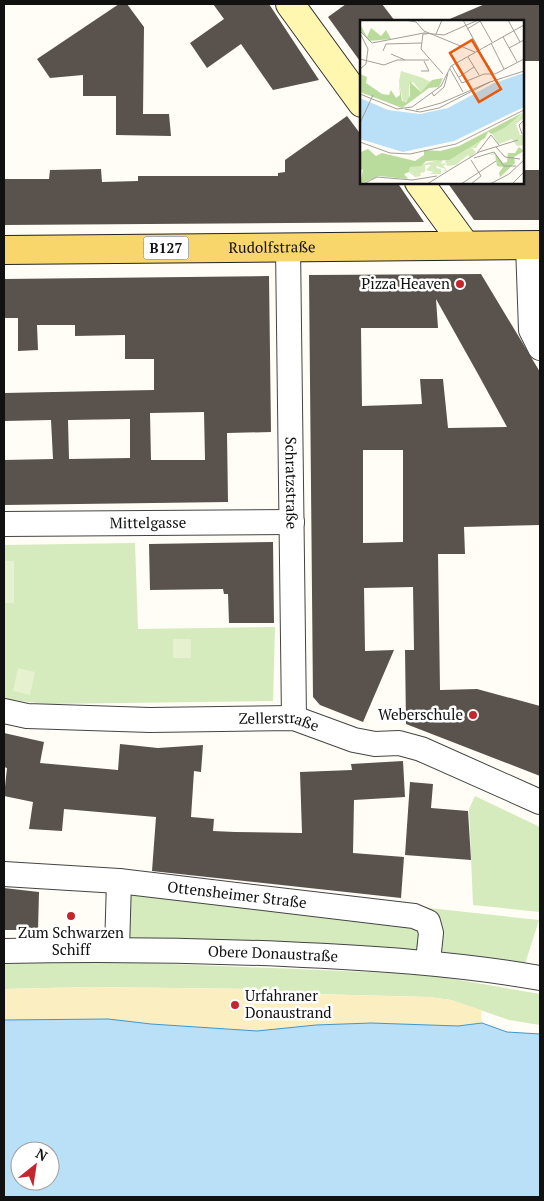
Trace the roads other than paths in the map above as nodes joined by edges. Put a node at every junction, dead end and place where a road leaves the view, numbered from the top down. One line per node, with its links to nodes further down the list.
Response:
1 (290, 4): 2 (main road)
2 (360, 100)
3 (421, 184): 5 (main road)
4 (534, 245): 5 (main road, Rudolfstraße / B127); 8 (street)
5 (465, 246): 6 (main road, Rudolfstraße / B127)
6 (288, 247): 7 (main road, Rudolfstraße / B127); 9 (street, Schratzstraße)
7 (4, 250)
8 (540, 348)
9 (292, 522): 10 (street, Mittelgasse); 12 (street, Schratzstraße)
10 (4, 524)
11 (4, 711): 12 (street, Zellerstraße)
12 (294, 718): 13 (street, Zellerstraße)
13 (540, 802)
14 (4, 874): 15 (street, Ottensheimer Straße)
15 (119, 881): 16 (street); 18 (street, Ottensheimer Straße)
16 (117, 950): 17 (street, Obere Donaustraße); 18 (street, Obere Donaustraße)
17 (4, 951)
18 (428, 961): 19 (street, Obere Donaustraße)
19 (540, 978)

